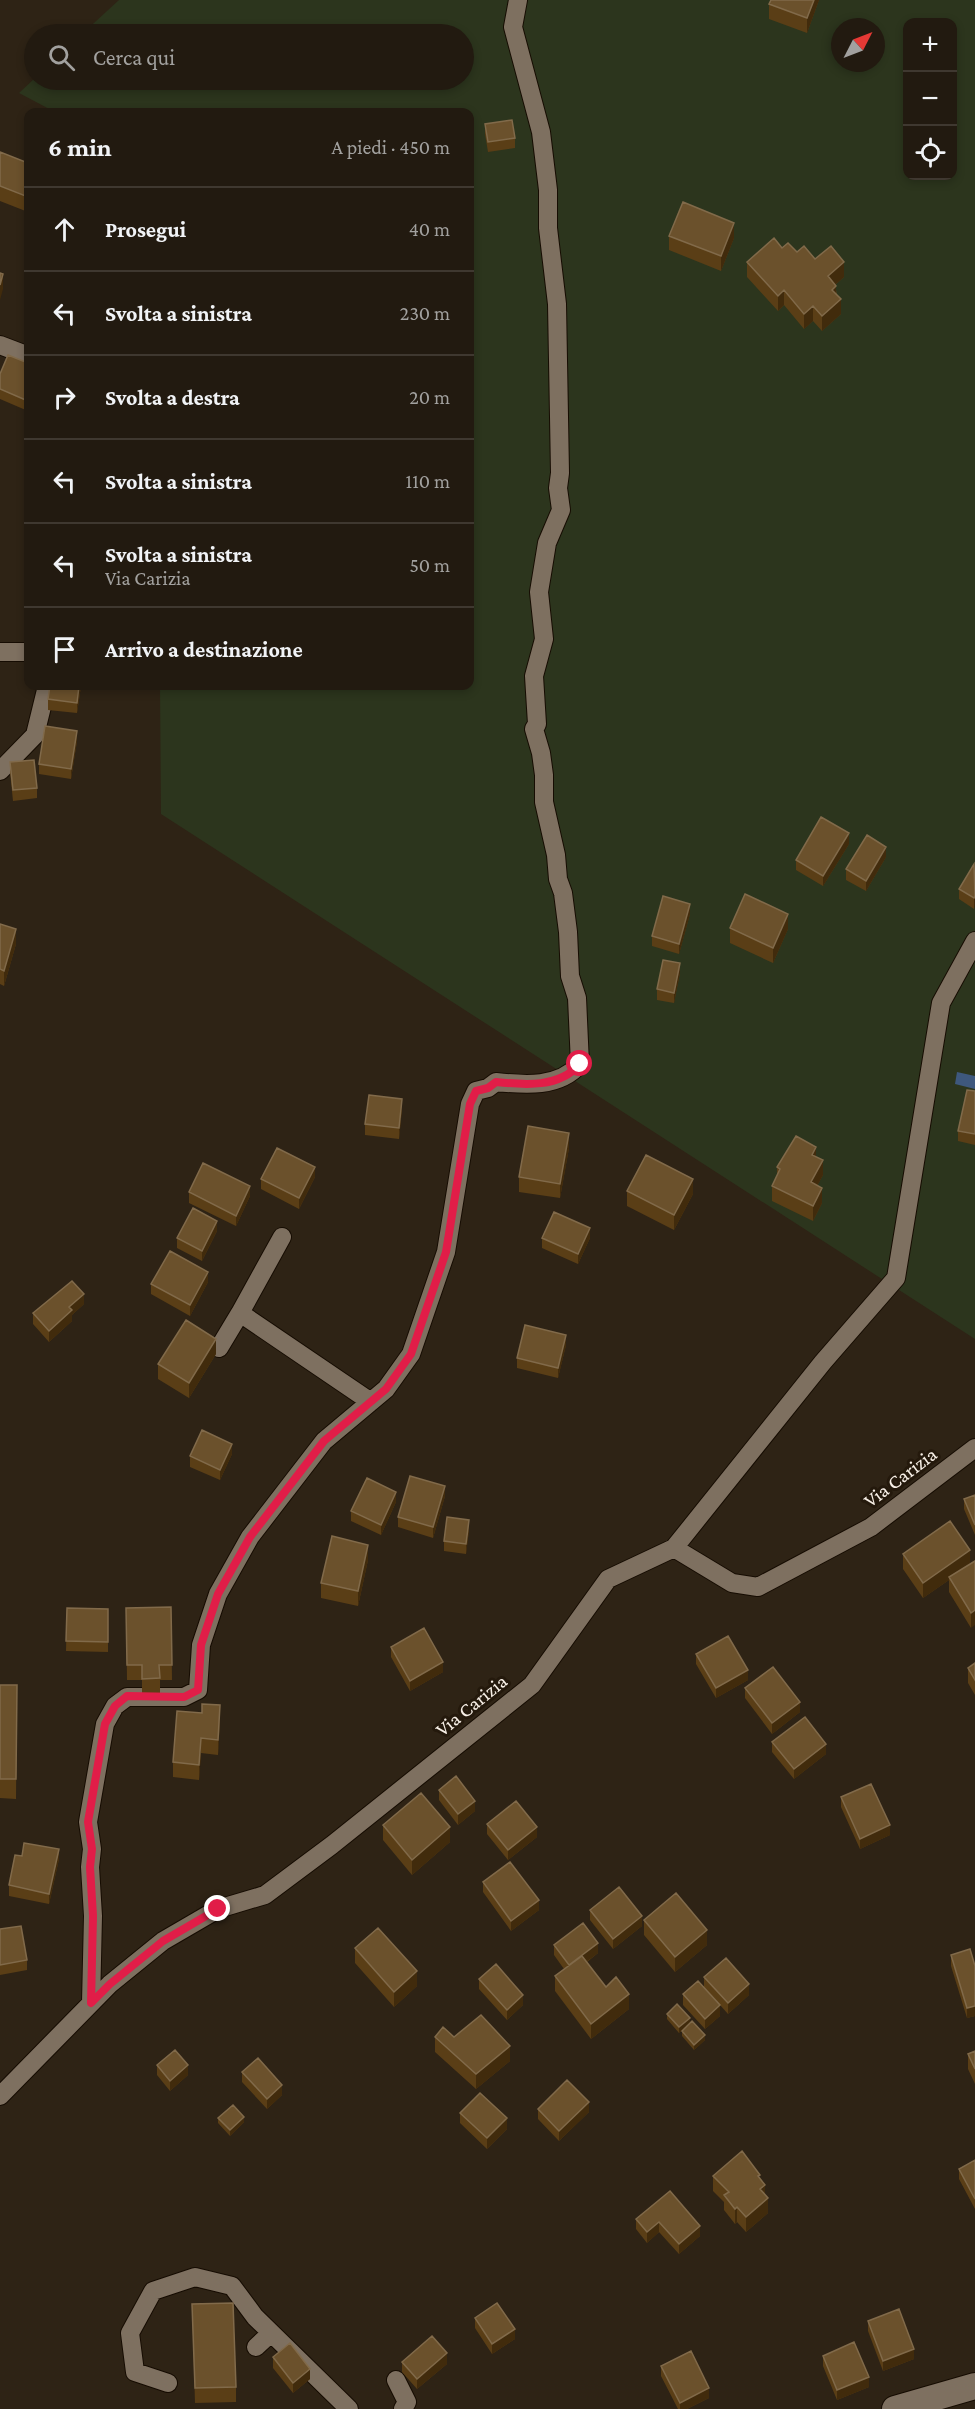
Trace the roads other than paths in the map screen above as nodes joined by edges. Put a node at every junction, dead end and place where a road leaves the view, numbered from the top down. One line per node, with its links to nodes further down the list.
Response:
1 (518, 0): 12 (street)
2 (0, 345): 3 (street)
3 (21, 353)
4 (0, 652): 5 (street)
5 (24, 652)
6 (46, 690): 7 (street)
7 (0, 771)
8 (975, 941): 14 (street)
9 (282, 1237): 10 (street)
10 (240, 1314): 11 (street); 12 (street)
11 (219, 1348)
12 (371, 1402): 15 (street)
13 (975, 1448): 14 (street, Via Carizia)
14 (674, 1548): 15 (street, Via Carizia)
15 (91, 2003): 16 (street, Via Carizia)
16 (0, 2096)
17 (271, 2333): 18 (street); 20 (street); 22 (street)
18 (256, 2346)
19 (396, 2380): 23 (street)
20 (168, 2383)
21 (975, 2386): 24 (street)
22 (350, 2409)
23 (403, 2409)
24 (895, 2409)

